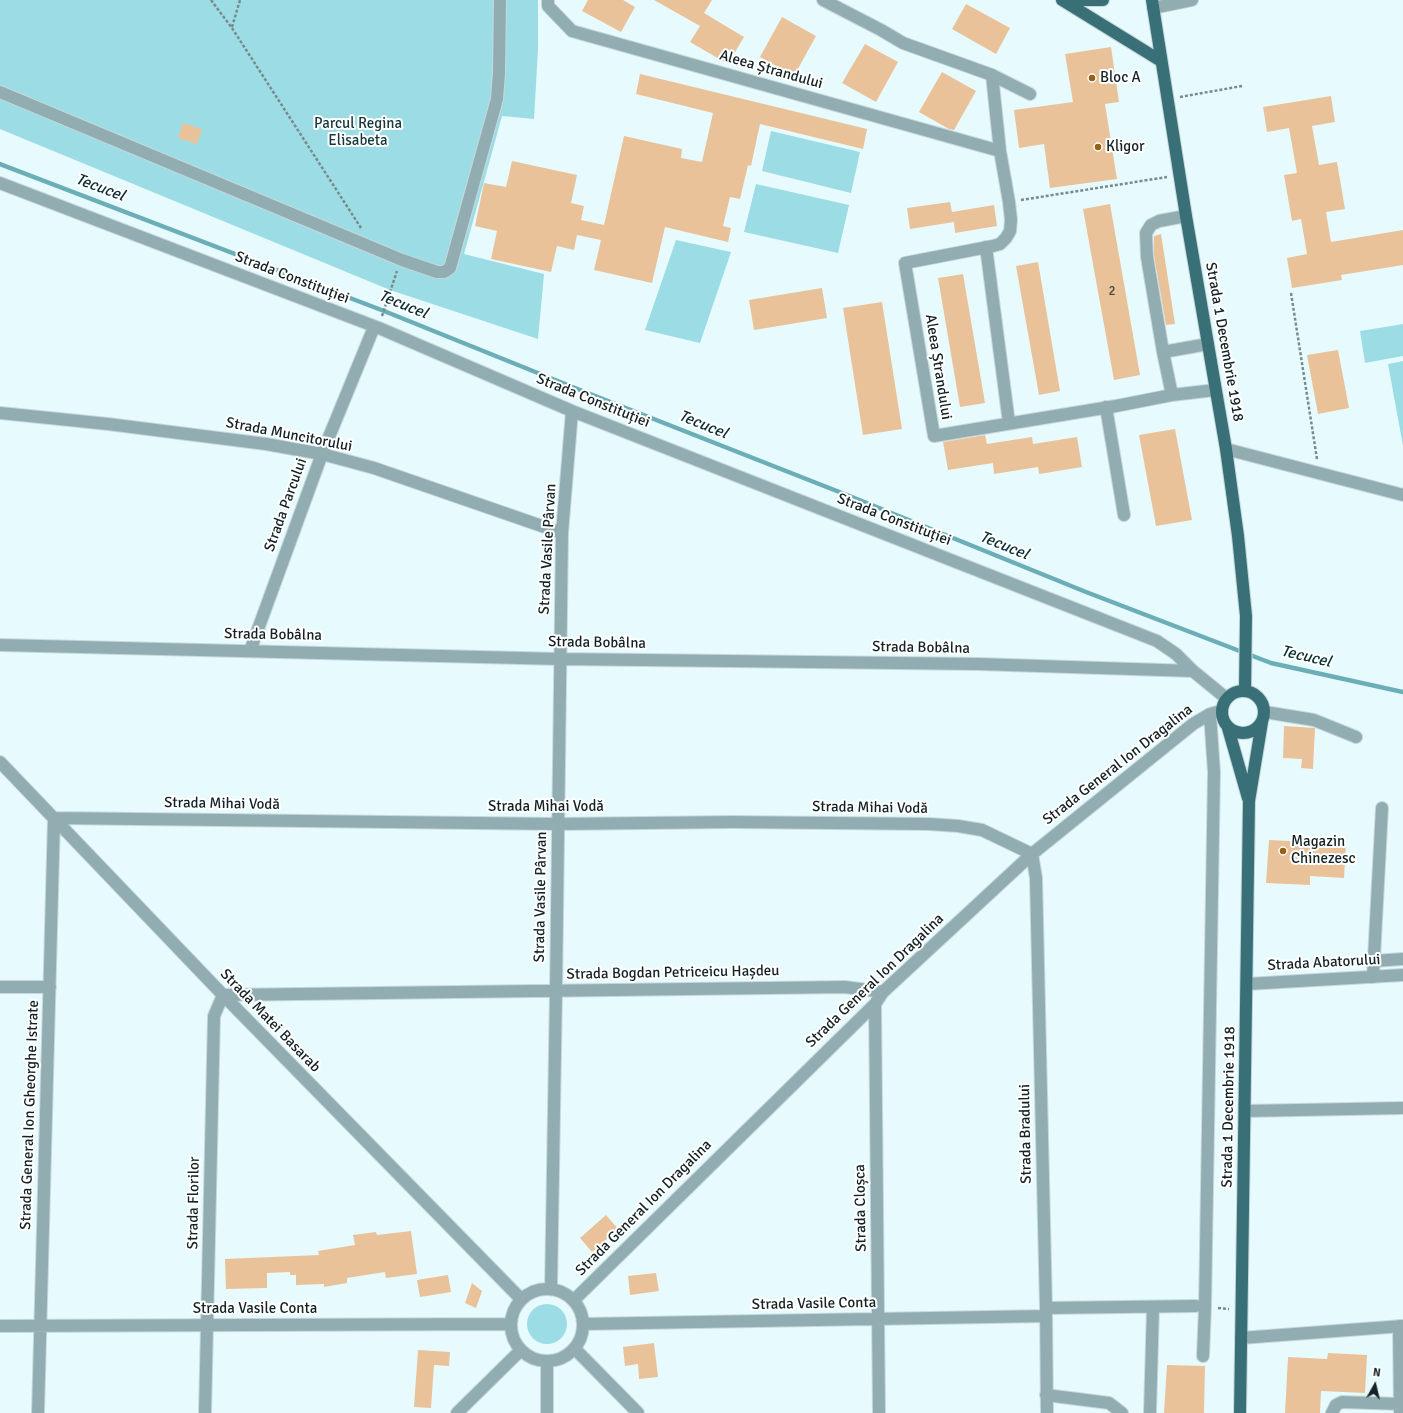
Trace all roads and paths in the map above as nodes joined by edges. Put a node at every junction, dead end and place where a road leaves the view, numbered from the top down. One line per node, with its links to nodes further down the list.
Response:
1 (211, 0): 11 (path)
2 (240, 0): 11 (path)
3 (500, 0): 25 (street)
4 (548, 0): 18 (street, Aleea Ștrandului)
5 (823, 0): 13 (street)
6 (1062, 0): 12 (main road)
7 (1077, 0): 8 (main road)
8 (1103, 0)
9 (1192, 0): 10 (street)
10 (1152, 4): 12 (main road, Strada 1 Decembrie 1918)
11 (232, 28): 23 (path)
12 (1161, 61): 17 (main road, Strada 1 Decembrie 1918)
13 (992, 74): 16 (street); 18 (street, Aleea Ștrandului)
14 (1242, 86): 17 (path)
15 (0, 92): 25 (street)
16 (1030, 94)
17 (1167, 99): 19 (main road, Strada 1 Decembrie 1918)
18 (1000, 151): 21 (street, Aleea Ștrandului)
19 (1180, 174): 21 (path); 22 (main road, Strada 1 Decembrie 1918)
20 (0, 183): 27 (street, Strada Constituției)
21 (1009, 202): 24 (street, Aleea Ștrandului)
22 (1186, 216): 28 (main road, Strada 1 Decembrie 1918); 29 (street)
23 (362, 228)
24 (986, 247): 35 (street); 35 (street, Aleea Ștrandului)
25 (402, 260): 27 (path)
26 (1291, 293): 38 (path)
27 (377, 328): 33 (street, Strada Constituției); 37 (street, Strada Parcului)
28 (1208, 344): 29 (street); 30 (main road, Strada 1 Decembrie 1918)
29 (1163, 352): 31 (street)
30 (1215, 390): 31 (street, Aleea Ștrandului); 36 (main road, Strada 1 Decembrie 1918)
31 (1172, 395): 32 (street, Aleea Ștrandului)
32 (1106, 407): 35 (street, Aleea Ștrandului); 40 (street)
33 (572, 411): 41 (street, Strada Vasile Pârvan); 45 (street, Strada Constituției)
34 (0, 413): 37 (street, Strada Muncitorului)
35 (1009, 423)
36 (1226, 449): 38 (street); 46 (main road, Strada 1 Decembrie 1918)
37 (322, 454): 41 (street, Strada Muncitorului); 43 (street, Strada Parcului)
38 (1319, 473): 39 (street)
39 (1403, 495)
40 (1124, 515)
41 (562, 533): 44 (street, Strada Vasile Pârvan)
42 (0, 645): 43 (street, Strada Bobâlna)
43 (250, 651): 44 (street, Strada Bobâlna)
44 (560, 659): 45 (street, Strada Bobâlna); 56 (street, Strada Vasile Pârvan)
45 (1193, 671): 47 (street, Strada Constituției)
46 (1245, 690): 47 (main road); 49 (main road)
47 (1226, 698): 48 (main road)
48 (1215, 713): 50 (main road); 57 (street, Strada General Ion Dragalina); 74 (street)
49 (1263, 717): 50 (main road); 51 (street); 53 (main road, Strada 1 Decembrie 1918)
50 (1228, 728): 53 (main road, Strada 1 Decembrie 1918)
51 (1356, 737)
52 (0, 762): 55 (street, Strada Matei Basarab)
53 (1249, 801): 62 (main road, Strada 1 Decembrie 1918)
54 (1382, 808): 59 (street)
55 (54, 818): 56 (street, Strada Mihai Vodă); 64 (street, Strada General Ion Gheorghe Istrate); 67 (street, Strada Matei Basarab)
56 (558, 824): 57 (street, Strada Mihai Vodă); 65 (street, Strada Vasile Pârvan)
57 (1032, 854): 66 (street, Strada General Ion Dragalina); 77 (street, Strada Bradului)
58 (1403, 959): 59 (street)
59 (1374, 961): 61 (street)
60 (1403, 975): 61 (street, Strada Abatorului)
61 (1373, 977): 62 (street, Strada Abatorului)
62 (1247, 984): 70 (main road, Strada 1 Decembrie 1918)
63 (0, 987): 64 (street)
64 (50, 988): 83 (street, Strada General Ion Gheorghe Istrate)
65 (556, 991): 66 (street, Strada Bogdan Petriceicu Hașdeu); 67 (street, Strada Bogdan Petriceicu Hașdeu); 71 (street, Strada Vasile Pârvan)
66 (883, 992): 68 (street, Strada General Ion Dragalina)
67 (223, 996): 72 (street, Strada Matei Basarab); 81 (street, Strada Florilor)
68 (875, 1004): 73 (street, Strada General Ion Dragalina); 78 (street, Strada Cloșca)
69 (1403, 1108): 70 (street)
70 (1245, 1111): 76 (main road, Strada 1 Decembrie 1918)
71 (551, 1289): 72 (street); 73 (street)
72 (521, 1299): 79 (street)
73 (574, 1300): 80 (street)
74 (1200, 1306): 75 (street, Strada Vasile Conta); 76 (path); 88 (street)
75 (1153, 1307): 77 (street, Strada Vasile Conta); 100 (street)
76 (1242, 1311): 85 (main road, Strada 1 Decembrie 1918)
77 (1046, 1312): 78 (street, Strada Vasile Conta); 90 (street, Strada Bradului)
78 (878, 1319): 80 (street, Strada Vasile Conta); 97 (street, Strada Cloșca)
79 (510, 1324): 81 (street, Strada Vasile Conta); 87 (street)
80 (583, 1324): 86 (street)
81 (207, 1325): 83 (street, Strada Vasile Conta); 93 (street, Strada Florilor)
82 (0, 1326): 83 (street, Strada Vasile Conta)
83 (41, 1326): 92 (street, Strada General Ion Gheorghe Istrate)
84 (1401, 1326): 85 (street); 91 (street)
85 (1241, 1338): 101 (main road, Strada 1 Decembrie 1918)
86 (574, 1349): 89 (street); 96 (street)
87 (521, 1350): 89 (street); 94 (street)
88 (1203, 1356)
89 (548, 1361): 95 (street)
90 (1046, 1395): 98 (street, Strada Bradului); 99 (street)
91 (1400, 1408): 102 (street)
92 (38, 1413)
93 (205, 1413)
94 (457, 1413)
95 (547, 1413)
96 (638, 1413)
97 (879, 1413)
98 (1047, 1413)
99 (1122, 1413)
100 (1150, 1413)
101 (1240, 1413)
102 (1332, 1413)

